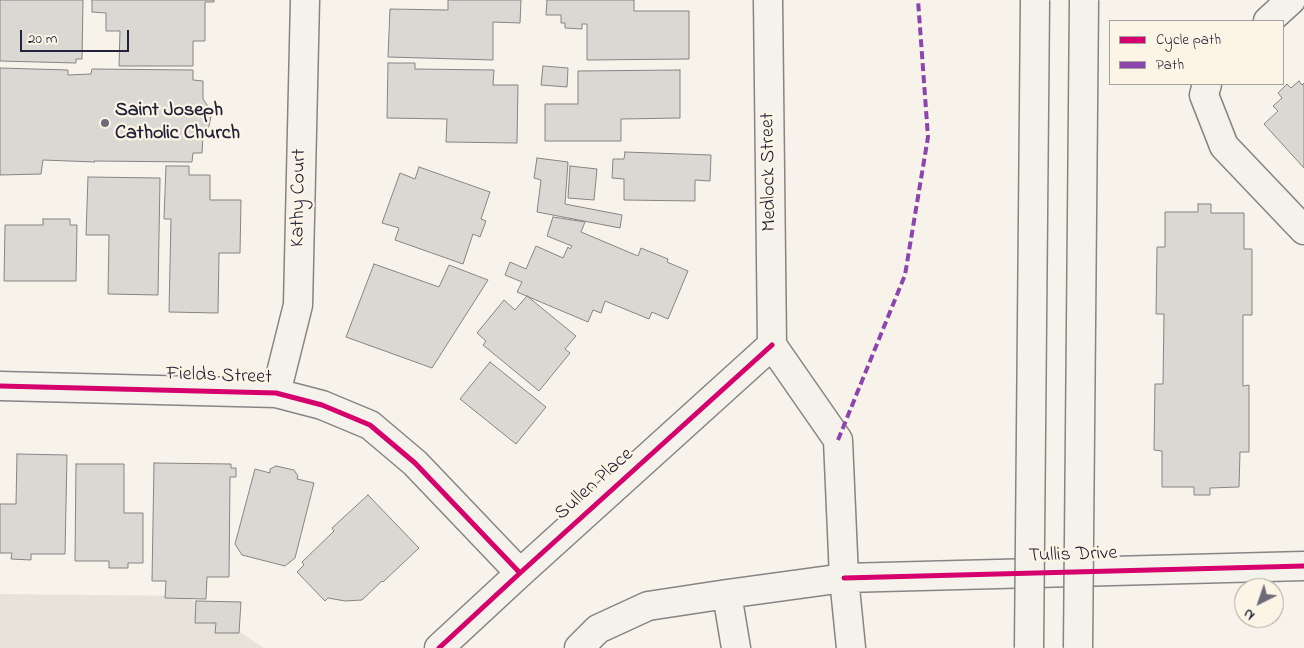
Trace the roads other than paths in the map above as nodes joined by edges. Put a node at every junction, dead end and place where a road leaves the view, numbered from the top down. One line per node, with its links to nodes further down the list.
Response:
1 (305, 0): 11 (street, Kathy Court)
2 (768, 0): 9 (street, Medlock Street)
3 (1035, 0): 20 (street, bridge)
4 (1084, 0): 21 (street, bridge)
5 (1291, 0): 6 (street)
6 (1269, 20)
7 (1207, 85): 8 (street)
8 (1304, 230)
9 (772, 345): 13 (street, Sullen Place); 14 (street)
10 (0, 386): 11 (street, Fields Street)
11 (276, 392): 13 (street, Fields Street)
12 (1304, 566): 14 (street, Tullis Drive)
13 (520, 573): 16 (street, Sullen Place)
14 (844, 578): 15 (street, Tullis Drive); 19 (street)
15 (727, 594): 17 (street, Tullis Drive); 18 (street)
16 (439, 648)
17 (578, 648)
18 (736, 648)
19 (851, 648)
20 (1030, 648)
21 (1078, 648)

